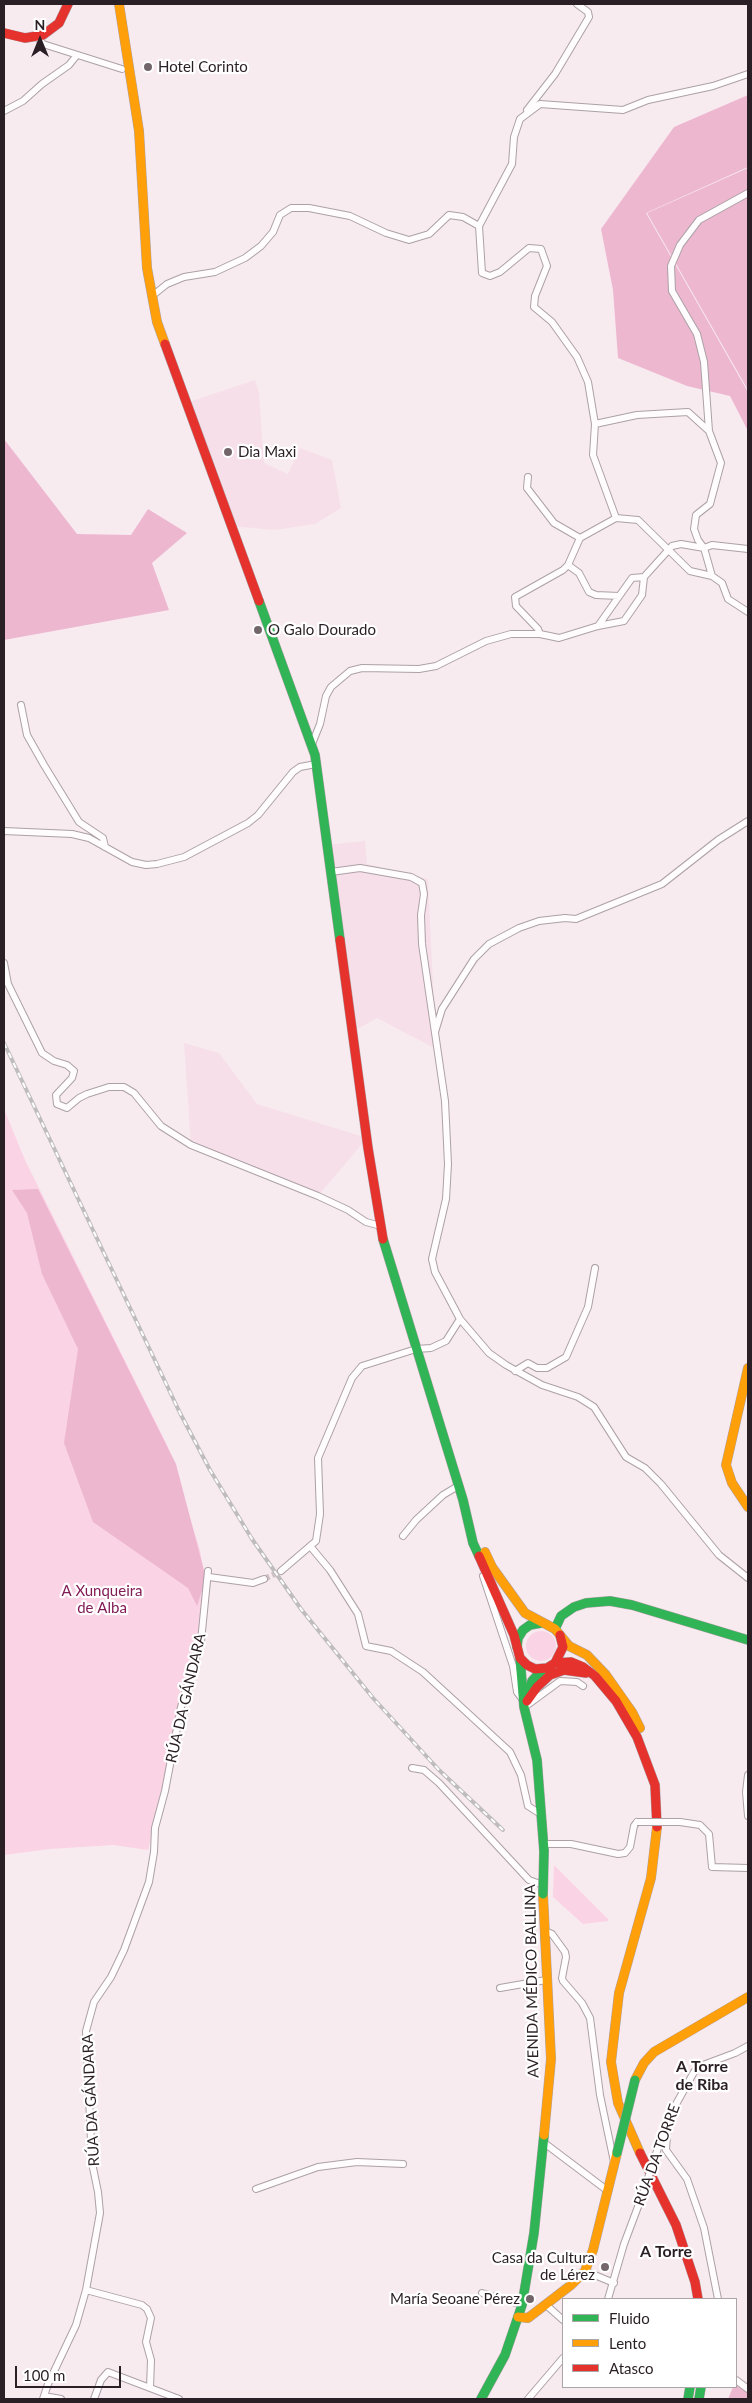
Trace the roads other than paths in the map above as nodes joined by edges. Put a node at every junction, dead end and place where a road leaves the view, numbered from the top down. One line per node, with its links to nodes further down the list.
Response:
1 (68, 4): 6 (main road)
2 (119, 4): 8 (main road)
3 (124, 4): 8 (main road)
4 (578, 4): 11 (street)
5 (4, 33): 6 (main road)
6 (37, 37): 7 (street)
7 (77, 55): 8 (street); 10 (street)
8 (126, 70): 14 (main road)
9 (748, 74): 11 (street)
10 (4, 111)
11 (520, 119): 13 (street)
12 (748, 193): 16 (street)
13 (479, 226): 14 (street); 15 (street)
14 (151, 297): 31 (main road)
15 (595, 424): 16 (street); 18 (street)
16 (709, 432): 20 (street)
17 (528, 477): 19 (street)
18 (616, 518): 19 (street); 22 (street)
19 (580, 538): 23 (street)
20 (704, 548): 21 (street); 22 (street); 24 (street)
21 (748, 549)
22 (667, 550): 24 (street); 25 (street)
23 (568, 564): 26 (street); 29 (street)
24 (712, 576): 27 (street)
25 (644, 578): 26 (street); 28 (street)
26 (620, 596): 28 (street)
27 (748, 612)
28 (598, 626): 29 (street)
29 (540, 634): 31 (street)
30 (21, 705): 35 (street)
31 (311, 745): 32 (main road)
32 (316, 764): 35 (street); 36 (main road)
33 (748, 821): 38 (street)
34 (4, 831): 35 (street)
35 (105, 846)
36 (331, 872): 38 (street); 39 (main road)
37 (4, 963): 39 (street)
38 (435, 1032): 41 (street)
39 (381, 1226): 42 (main road)
40 (595, 1268): 44 (street)
41 (460, 1319): 42 (street); 44 (street)
42 (416, 1349): 45 (main road); 49 (street)
43 (748, 1368): 47 (main road)
44 (515, 1370): 52 (street)
45 (458, 1486): 46 (main road); 48 (street)
46 (462, 1500): 50 (main road); 54 (main road)
47 (748, 1507)
48 (403, 1536)
49 (310, 1546): 51 (street); 67 (street)
50 (484, 1570): 57 (main road); 63 (street)
51 (281, 1572)
52 (748, 1578)
53 (264, 1579): 86 (street, RÚA DA GÁNDARA)
54 (541, 1623): 55 (main road); 57 (main road)
55 (557, 1632): 56 (main road); 59 (main road); 66 (main road)
56 (748, 1640)
57 (516, 1647): 58 (main road)
58 (520, 1658): 60 (main road); 63 (main road, AVENIDA MÉDICO BALLINA)
59 (555, 1663): 60 (main road); 61 (main road)
60 (543, 1669): 63 (main road)
61 (595, 1676): 63 (main road); 66 (main road)
62 (583, 1686): 63 (street)
63 (526, 1702): 67 (main road, AVENIDA MÉDICO BALLINA)
64 (412, 1768): 71 (street)
65 (748, 1776): 68 (street)
66 (655, 1786): 83 (main road)
67 (542, 1815): 69 (main road, AVENIDA MÉDICO BALLINA)
68 (748, 1816)
69 (544, 1848): 70 (street, bridge); 71 (main road, AVENIDA MÉDICO BALLINA, bridge)
70 (748, 1868)
71 (543, 1890): 72 (main road, AVENIDA MÉDICO BALLINA)
72 (545, 1931): 73 (main road, AVENIDA MÉDICO BALLINA); 79 (street)
73 (546, 1980): 74 (street); 78 (main road, AVENIDA MÉDICO BALLINA)
74 (500, 1988)
75 (748, 1997): 79 (main road, bridge)
76 (748, 2046): 77 (street, RÚA DA TORRE)
77 (668, 2120): 85 (street, RÚA DA TORRE, bridge); 91 (street)
78 (543, 2142): 82 (street); 93 (main road, AVENIDA MÉDICO BALLINA)
79 (614, 2163): 82 (main road)
80 (403, 2164): 81 (street)
81 (256, 2189)
82 (608, 2191): 84 (main road)
83 (662, 2201): 89 (main road); 90 (main road)
84 (585, 2270): 85 (street); 92 (main road)
85 (614, 2283): 88 (street, RÚA DA TORRE)
86 (86, 2290): 98 (street); 100 (street, RÚA DA GÁNDARA)
87 (482, 2293): 93 (street)
88 (608, 2298)
89 (690, 2298)
90 (698, 2298)
91 (718, 2298)
92 (545, 2304): 94 (main road); 95 (street)
93 (522, 2305): 94 (main road, AVENIDA MÉDICO BALLINA)
94 (518, 2317): 105 (main road, AVENIDA MÉDICO BALLINA)
95 (562, 2319)
96 (562, 2359): 101 (street)
97 (737, 2381): 99 (street)
98 (150, 2388): 103 (street); 104 (street)
99 (748, 2389)
100 (44, 2398): 102 (street)
101 (530, 2398)
102 (61, 2399)
103 (94, 2399)
104 (179, 2399)
105 (480, 2399)

